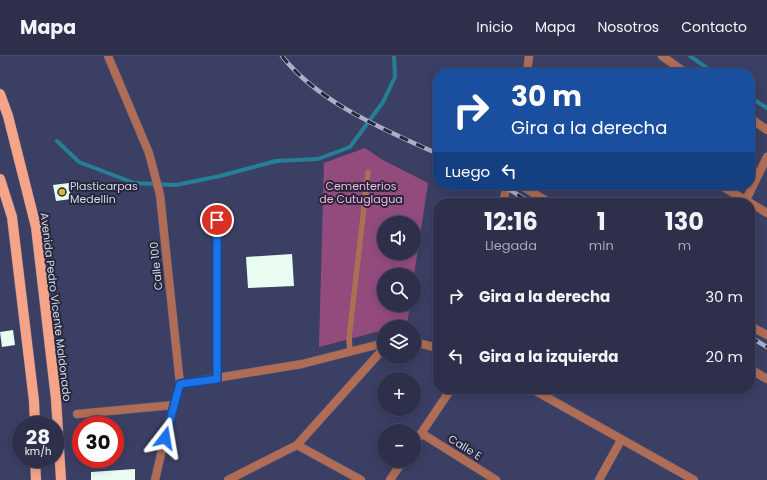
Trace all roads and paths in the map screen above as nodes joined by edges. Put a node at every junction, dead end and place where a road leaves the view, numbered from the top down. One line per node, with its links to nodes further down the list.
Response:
1 (108, 56): 30 (street, Calle 100)
2 (529, 56): 4 (street)
3 (662, 56): 5 (street)
4 (529, 68)
5 (679, 68)
6 (0, 94): 42 (main road, Avenida Pedro Vicente Maldonado)
7 (755, 122): 8 (street)
8 (767, 130)
9 (767, 158): 12 (street)
10 (368, 172): 25 (lane)
11 (0, 179): 35 (main road)
12 (755, 182)
13 (528, 190): 15 (street)
14 (729, 190): 16 (street)
15 (542, 198)
16 (743, 198)
17 (755, 206): 18 (street)
18 (767, 213)
19 (217, 220): 28 (street)
20 (755, 328): 21 (street)
21 (767, 334)
22 (421, 344): 24 (street)
23 (377, 345): 25 (street)
24 (433, 347)
25 (350, 352): 28 (street)
26 (377, 356): 38 (street)
27 (755, 372): 29 (street)
28 (217, 379): 30 (street)
29 (767, 379)
30 (180, 384): 33 (street, Calle 100)
31 (448, 394): 36 (street)
32 (541, 394): 37 (street)
33 (174, 405): 34 (street); 43 (street, Calle 100)
34 (77, 414)
35 (34, 416)
36 (422, 433): 47 (street, Calle E)
37 (621, 440): 48 (street); 49 (street)
38 (297, 445): 44 (street); 45 (street)
39 (35, 468): 41 (main road)
40 (398, 468): 46 (street)
41 (36, 480)
42 (61, 480)
43 (155, 480)
44 (228, 480)
45 (361, 480)
46 (390, 480)
47 (496, 480)
48 (599, 480)
49 (694, 480)

